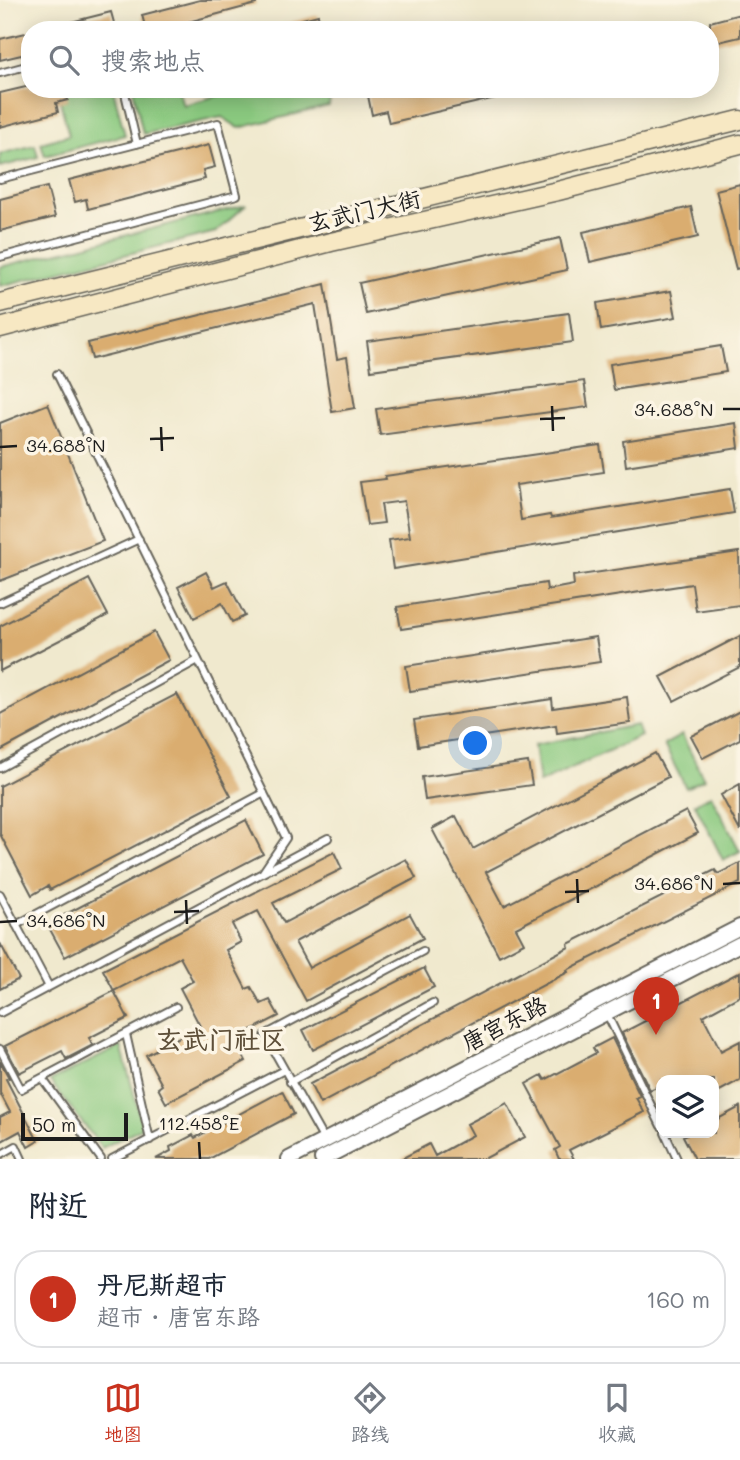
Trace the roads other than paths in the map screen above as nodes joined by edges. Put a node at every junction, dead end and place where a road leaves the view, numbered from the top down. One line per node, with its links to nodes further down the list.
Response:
1 (21, 67): 2 (lane)
2 (0, 73)
3 (126, 98): 5 (lane)
4 (740, 120): 9 (main road, 玄武门大街)
5 (137, 144): 7 (lane); 8 (lane)
6 (740, 144): 10 (main road, 玄武门大街)
7 (0, 180)
8 (0, 257)
9 (0, 303)
10 (0, 328)
11 (57, 374): 12 (lane)
12 (139, 539): 13 (lane); 14 (lane)
13 (0, 603)
14 (198, 660): 15 (lane); 16 (lane)
15 (0, 768)
16 (264, 793): 18 (lane); 20 (lane)
17 (328, 838): 18 (lane)
18 (263, 872): 24 (lane)
19 (0, 894): 20 (lane)
20 (16, 925): 24 (lane)
21 (740, 927): 37 (street, 唐宫东路)
22 (740, 944): 28 (street, 唐宫东路)
23 (423, 951): 31 (lane)
24 (48, 985): 27 (lane)
25 (433, 1003): 33 (lane)
26 (176, 1007): 29 (lane)
27 (0, 1013)
28 (607, 1013): 34 (lane); 45 (street, 唐宫东路)
29 (126, 1034): 32 (lane); 36 (lane)
30 (0, 1049): 32 (lane)
31 (284, 1070): 33 (lane); 36 (lane)
32 (42, 1078): 41 (lane)
33 (290, 1082): 37 (lane)
34 (656, 1116)
35 (666, 1138): 46 (lane)
36 (150, 1140): 38 (lane)
37 (325, 1141): 44 (street, 唐宫东路)
38 (128, 1151): 42 (lane); 43 (lane)
39 (0, 1154): 40 (lane)
40 (22, 1159)
41 (101, 1159)
42 (112, 1159)
43 (132, 1159)
44 (289, 1159)
45 (322, 1159)
46 (677, 1159)

